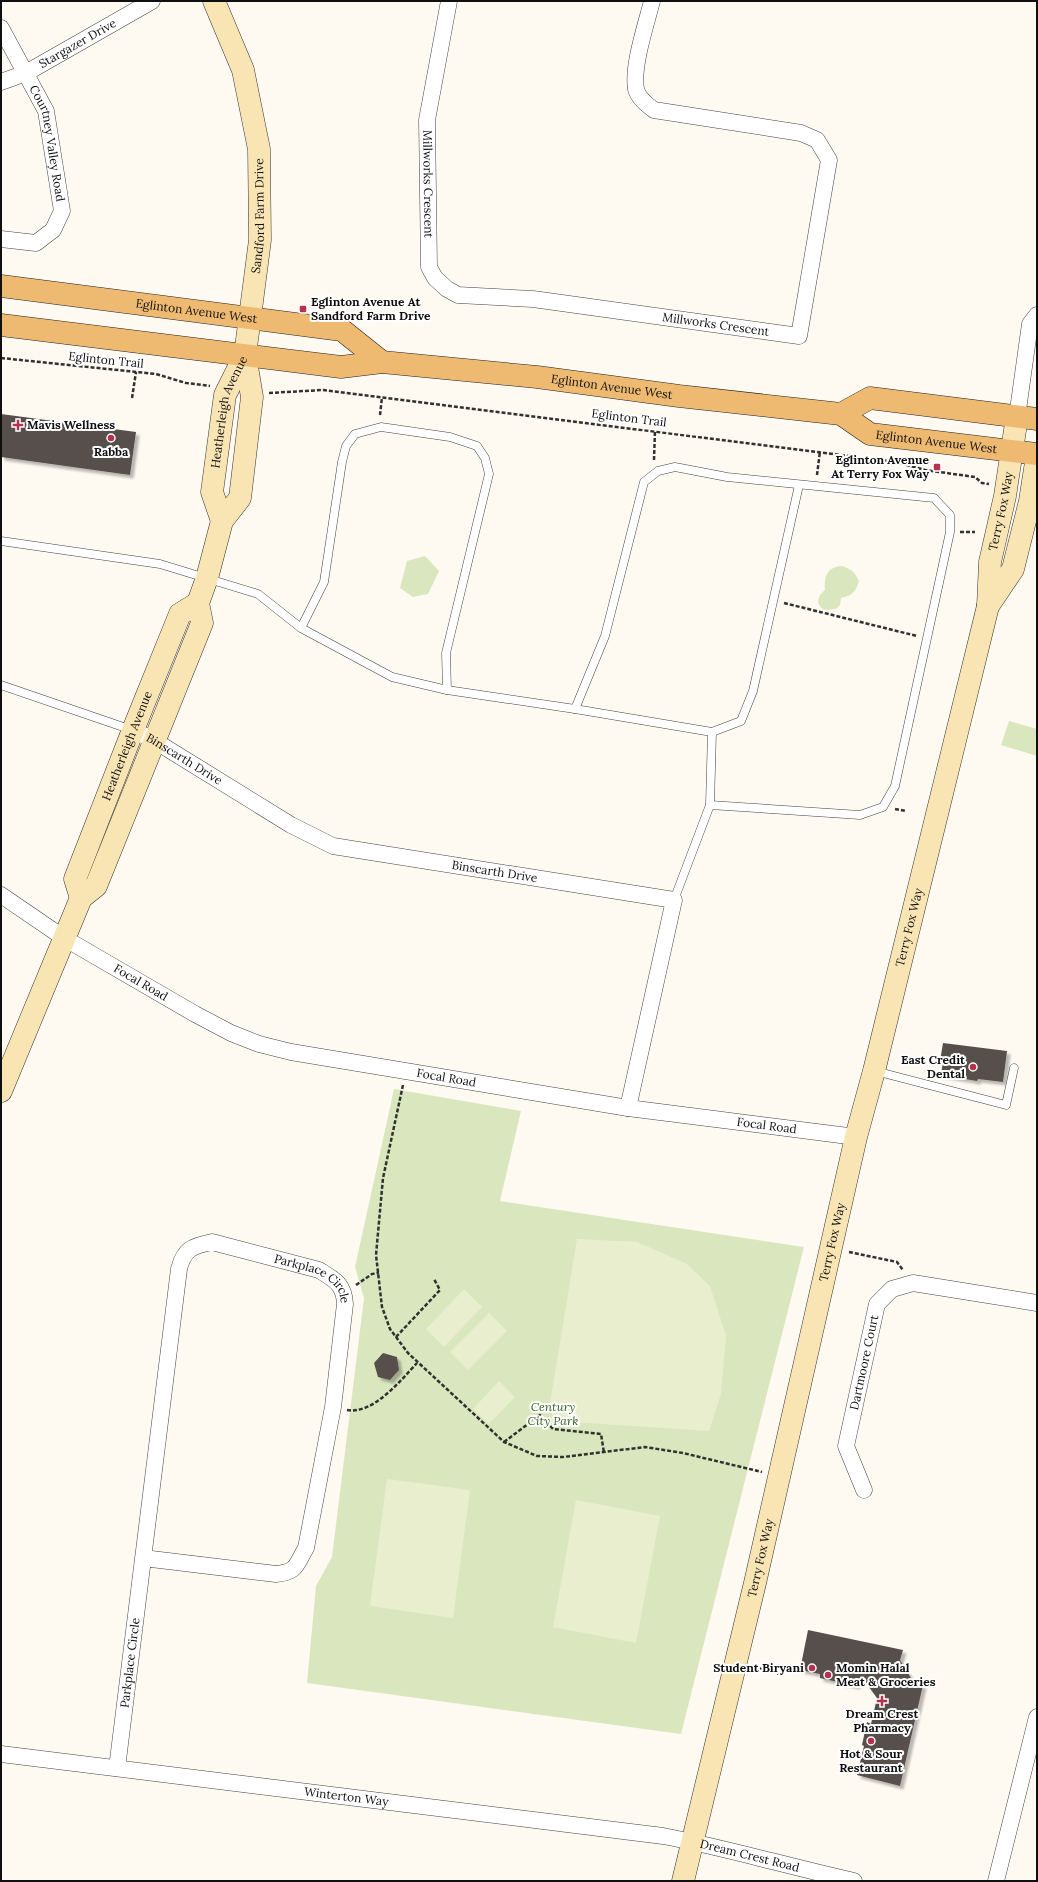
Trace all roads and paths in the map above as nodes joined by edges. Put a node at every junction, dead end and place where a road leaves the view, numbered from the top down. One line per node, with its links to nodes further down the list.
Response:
1 (152, 1): 6 (street, Stargazer Drive)
2 (214, 1): 11 (street, Sandford Farm Drive)
3 (449, 1): 4 (street, Millworks Crescent)
4 (652, 1)
5 (1, 28): 6 (street, Courtney Valley Road)
6 (26, 73): 7 (street, Stargazer Drive); 8 (street, Courtney Valley Road)
7 (1, 82)
8 (1, 239)
9 (1, 286): 11 (main road, Eglinton Avenue West)
10 (1037, 314): 22 (street)
11 (250, 318): 13 (street, Sandford Farm Drive); 15 (main road, Eglinton Avenue West)
12 (1, 325): 13 (main road, Eglinton Avenue West)
13 (245, 355): 15 (main road, Eglinton Avenue West); 33 (street, Heatherleigh Avenue)
14 (1, 358): 16 (path, Eglinton Trail)
15 (382, 362): 21 (main road, Eglinton Avenue West)
16 (136, 372): 17 (path, Eglinton Trail); 20 (path)
17 (207, 386)
18 (272, 394): 19 (path, Eglinton Trail)
19 (382, 397): 23 (path); 24 (path, Eglinton Trail)
20 (132, 398)
21 (842, 414): 22 (main road); 26 (main road, Eglinton Avenue West)
22 (1027, 418): 26 (street, Terry Fox Way)
23 (379, 420)
24 (654, 430): 25 (path, Eglinton Trail); 28 (path)
25 (820, 451): 29 (path); 30 (path, Eglinton Trail)
26 (1012, 451): 27 (main road, Eglinton Avenue West); 36 (street, Terry Fox Way)
27 (1037, 455): 36 (street, Terry Fox Way)
28 (654, 460)
29 (817, 475)
30 (982, 483)
31 (800, 485): 34 (lane); 38 (lane); 41 (lane)
32 (1, 541): 33 (lane)
33 (207, 578): 35 (street, Heatherleigh Avenue); 37 (lane)
34 (774, 600): 38 (path); 43 (lane)
35 (198, 603): 42 (street, Heatherleigh Avenue); 44 (street, Heatherleigh Avenue)
36 (988, 606): 54 (street, Terry Fox Way)
37 (301, 628): 40 (lane); 40 (lane)
38 (927, 639): 45 (lane)
39 (1, 685): 42 (lane)
40 (447, 690): 41 (lane)
41 (575, 709): 43 (lane)
42 (133, 730): 44 (street, Binscarth Drive); 49 (street, Heatherleigh Avenue)
43 (712, 732): 45 (lane)
44 (155, 741): 49 (street, Heatherleigh Avenue); 50 (street, Binscarth Drive)
45 (710, 805): 50 (lane)
46 (895, 809): 47 (path)
47 (906, 811)
48 (1, 895): 51 (street, Focal Road)
49 (81, 898): 51 (street, Heatherleigh Avenue)
50 (674, 900): 56 (street)
51 (64, 938): 53 (street, Focal Road); 55 (street, Heatherleigh Avenue)
52 (1014, 1068): 54 (lane)
53 (406, 1071): 56 (street, Focal Road); 59 (path)
54 (874, 1071): 57 (street, Terry Fox Way)
55 (1, 1091)
56 (628, 1108): 57 (street, Focal Road)
57 (856, 1137): 58 (street, Terry Fox Way)
58 (831, 1248): 61 (path); 69 (street, Terry Fox Way)
59 (379, 1273): 62 (path); 64 (path)
60 (434, 1279): 64 (path)
61 (913, 1283): 63 (street, Dartmoore Court); 70 (street, Dartmoore Court)
62 (345, 1292): 66 (street, Parkplace Circle); 71 (street, Parkplace Circle)
63 (1037, 1304)
64 (396, 1337): 65 (path)
65 (417, 1364): 66 (path); 67 (path)
66 (333, 1407): 71 (street, Parkplace Circle)
67 (504, 1442): 68 (path); 68 (path)
68 (604, 1453): 69 (path)
69 (780, 1476): 72 (street, Terry Fox Way)
70 (864, 1490)
71 (143, 1558): 76 (street, Parkplace Circle)
72 (736, 1663): 73 (path); 77 (street, Terry Fox Way)
73 (784, 1675)
74 (1037, 1717): 80 (street)
75 (1, 1754): 76 (street, Winterton Way)
76 (117, 1768): 77 (street, Winterton Way)
77 (692, 1841): 78 (street, Terry Fox Way); 79 (street, Dream Crest Road)
78 (682, 1881)
79 (854, 1881)
80 (996, 1881)

